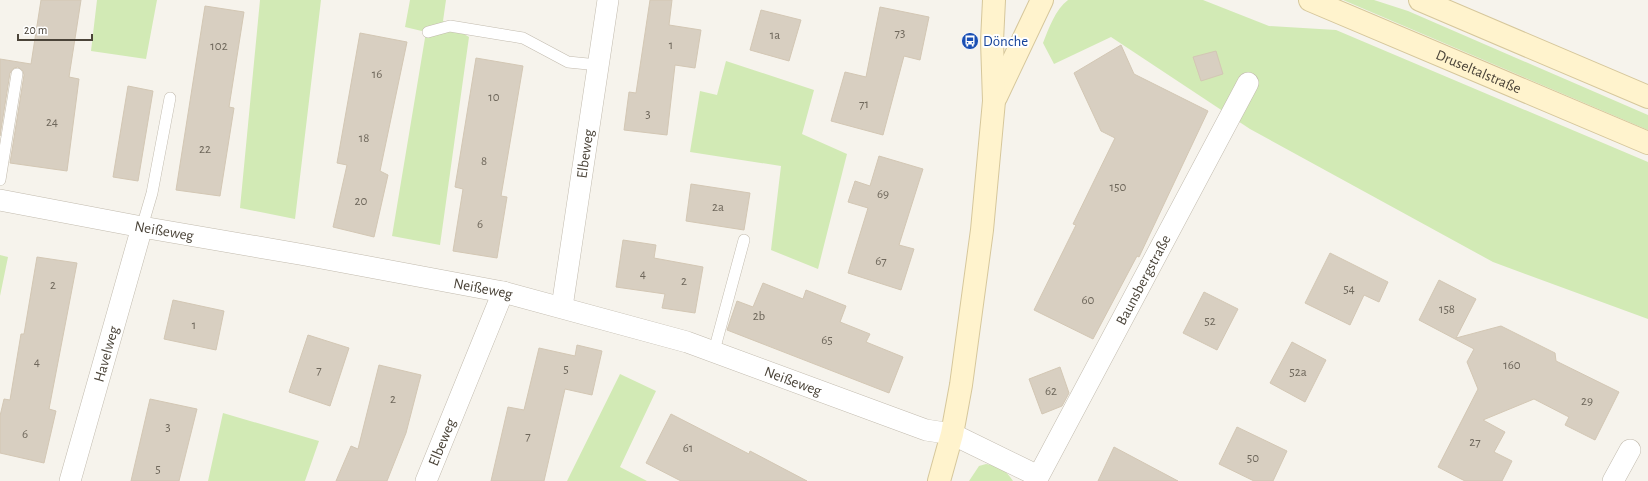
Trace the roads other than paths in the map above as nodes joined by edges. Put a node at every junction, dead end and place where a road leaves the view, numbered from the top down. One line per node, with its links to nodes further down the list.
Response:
1 (608, 0): 7 (street, Elbeweg)
2 (994, 0): 12 (main road)
3 (1042, 0): 12 (main road)
4 (1310, 0): 13 (main road, Druseltalstraße)
5 (1420, 0): 10 (main road)
6 (428, 32): 7 (lane)
7 (598, 65): 19 (street, Elbeweg)
8 (17, 74): 14 (lane)
9 (1248, 83): 23 (street, Baunsbergstraße)
10 (1648, 96)
11 (170, 98): 16 (lane)
12 (994, 102): 21 (main road)
13 (1648, 143)
14 (0, 180)
15 (0, 200): 16 (street, Neißeweg)
16 (142, 228): 18 (street, Neißeweg); 24 (street, Havelweg)
17 (744, 240): 20 (lane)
18 (503, 292): 19 (street, Neißeweg); 25 (street, Elbeweg)
19 (562, 307): 20 (street, Neißeweg)
20 (714, 351): 21 (street, Neißeweg)
21 (952, 434): 23 (street, Baunsbergstraße); 26 (main road)
22 (1630, 450): 27 (street)
23 (1037, 479)
24 (70, 481)
25 (426, 481)
26 (939, 481)
27 (1614, 481)

